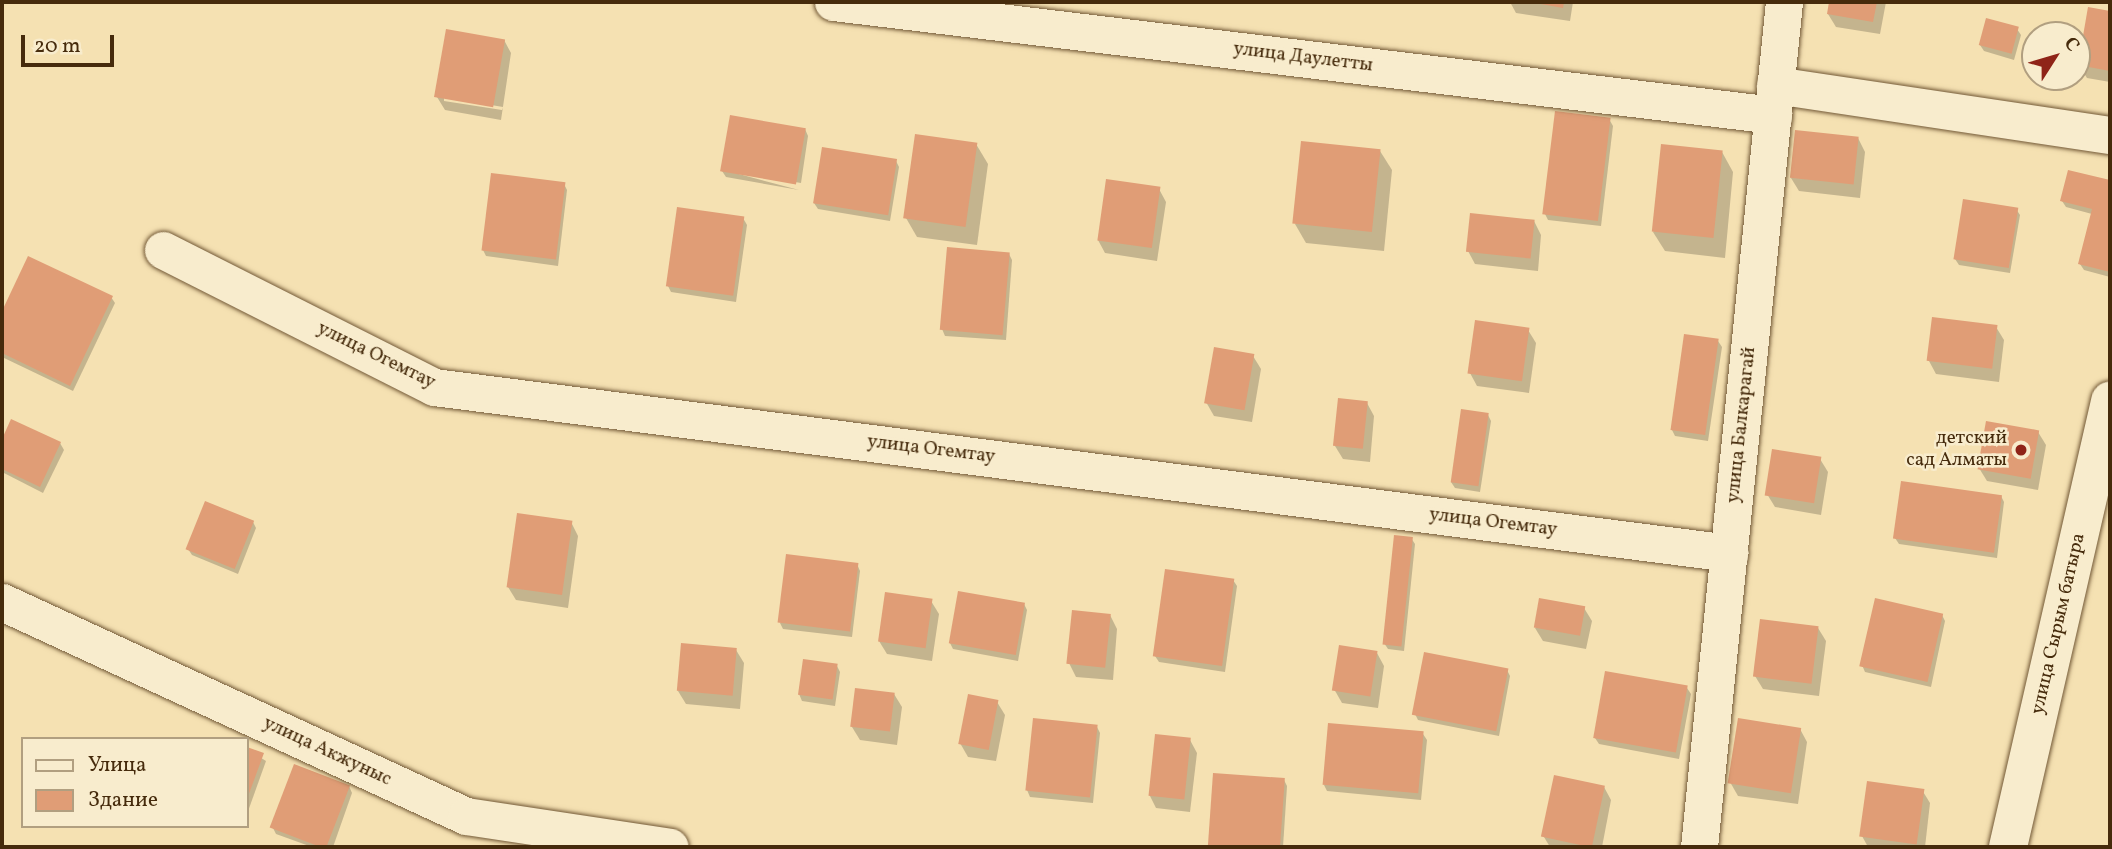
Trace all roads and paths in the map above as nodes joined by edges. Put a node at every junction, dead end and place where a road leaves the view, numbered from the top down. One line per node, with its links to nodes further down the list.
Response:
1 (832, 2): 3 (street, улица Даулетты)
2 (1784, 2): 3 (street, улица Балкарагай)
3 (1774, 100): 4 (street, улица Даулетты); 7 (street, улица Балкарагай)
4 (2110, 135)
5 (163, 250): 7 (street, улица Огемтау)
6 (2110, 401): 11 (street, улица Сырым батыра)
7 (1729, 553): 10 (street, улица Балкарагай)
8 (2, 601): 9 (street, улица Акжуныс)
9 (670, 847)
10 (1699, 847)
11 (2008, 847)

